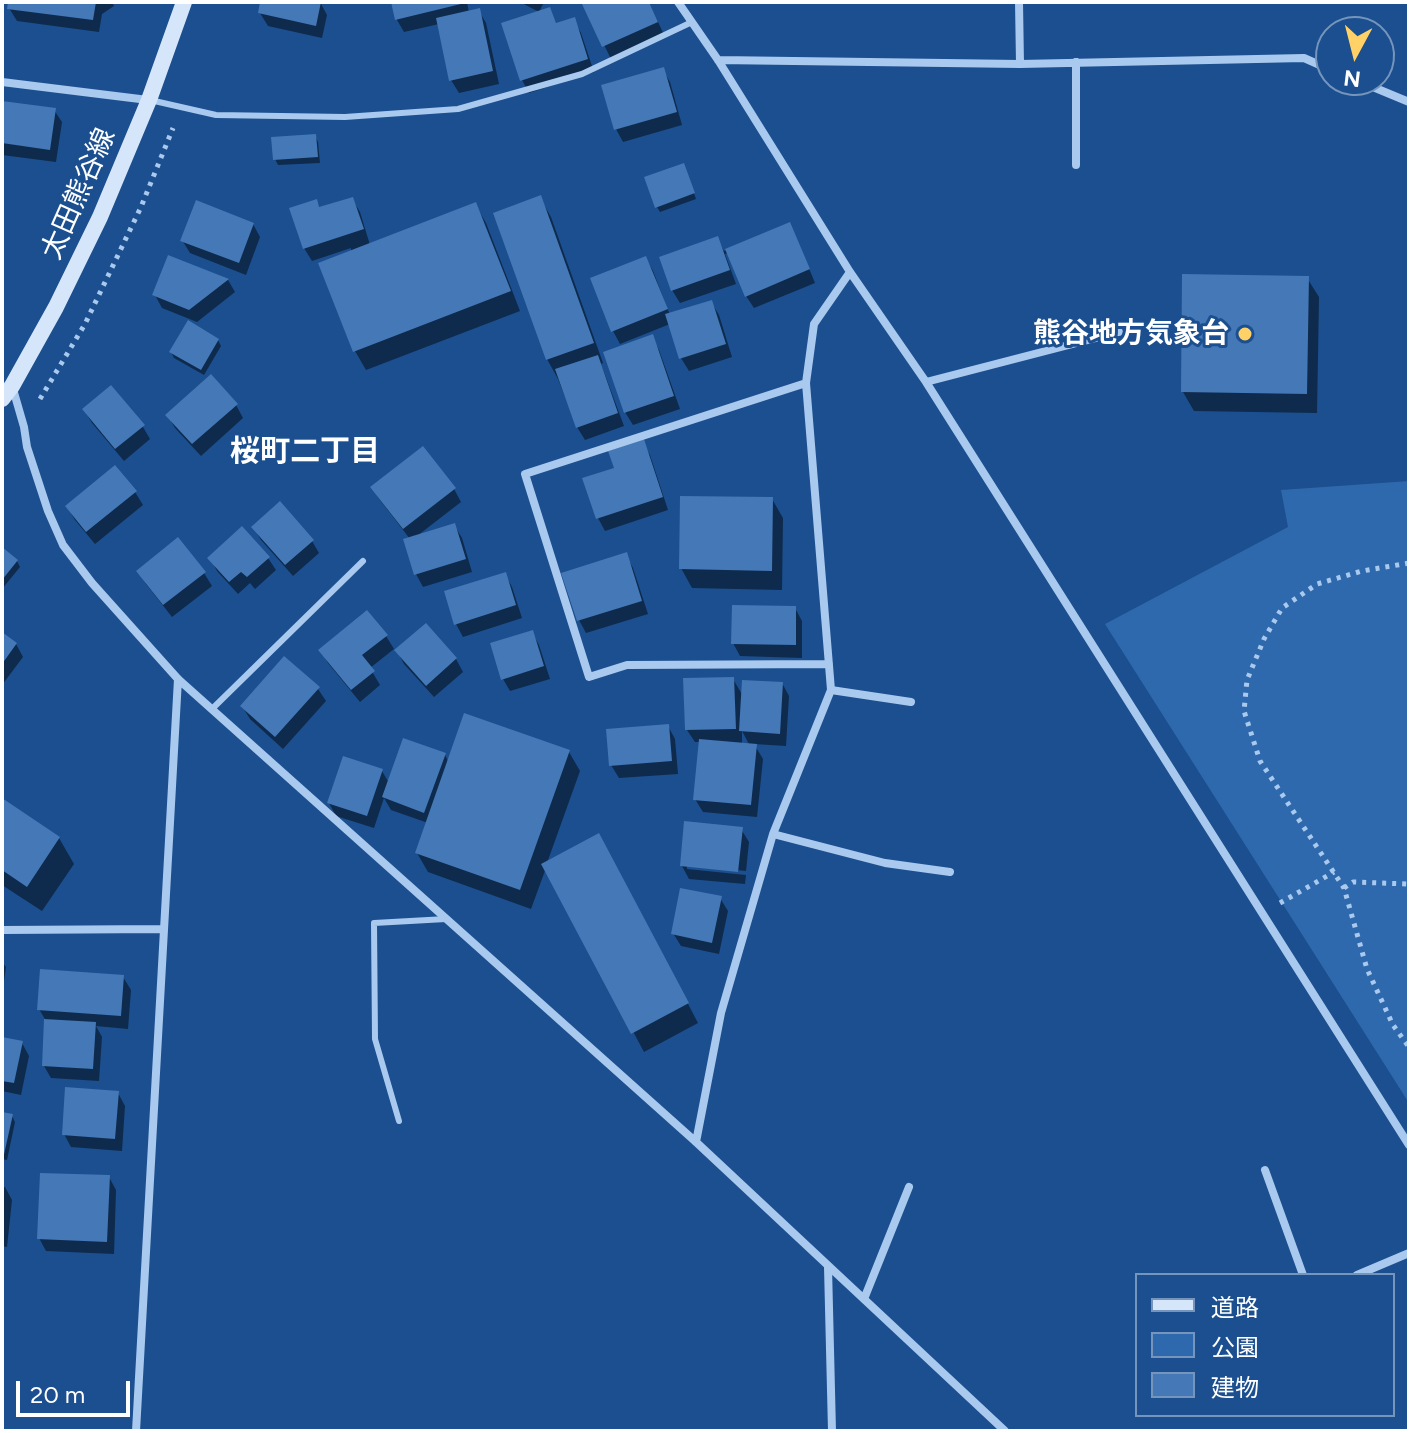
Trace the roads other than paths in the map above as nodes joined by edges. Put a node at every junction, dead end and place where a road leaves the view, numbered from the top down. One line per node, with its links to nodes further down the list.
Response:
1 (184, 2): 10 (main road, 太田熊谷線)
2 (678, 2): 4 (street)
3 (1019, 2): 8 (street)
4 (692, 22): 5 (street); 10 (lane)
5 (718, 60): 8 (street); 12 (street)
6 (1076, 62): 7 (street); 8 (street); 11 (street)
7 (1315, 63)
8 (1020, 64)
9 (2, 82): 10 (street)
10 (149, 100): 16 (main road, 太田熊谷線)
11 (1076, 165)
12 (850, 272): 14 (street); 15 (street)
13 (1119, 332): 14 (street)
14 (926, 382): 30 (street)
15 (806, 383): 18 (street); 18 (street)
16 (7, 392): 19 (street)
17 (363, 561): 22 (lane)
18 (829, 664): 20 (street)
19 (178, 679): 22 (street); 26 (street)
20 (831, 690): 21 (street); 23 (street)
21 (911, 702)
22 (212, 709): 25 (street)
23 (773, 834): 24 (street); 29 (street)
24 (950, 872)
25 (446, 919): 28 (lane); 29 (street)
26 (163, 929): 27 (street); 38 (street)
27 (2, 930)
28 (399, 1121)
29 (696, 1142): 34 (street)
30 (1409, 1145)
31 (1265, 1170): 35 (street)
32 (909, 1187): 37 (street)
33 (1409, 1253): 36 (street)
34 (828, 1267): 37 (street); 39 (street)
35 (1302, 1273)
36 (1362, 1273)
37 (864, 1299): 40 (street)
38 (136, 1431)
39 (832, 1431)
40 (1005, 1431)

